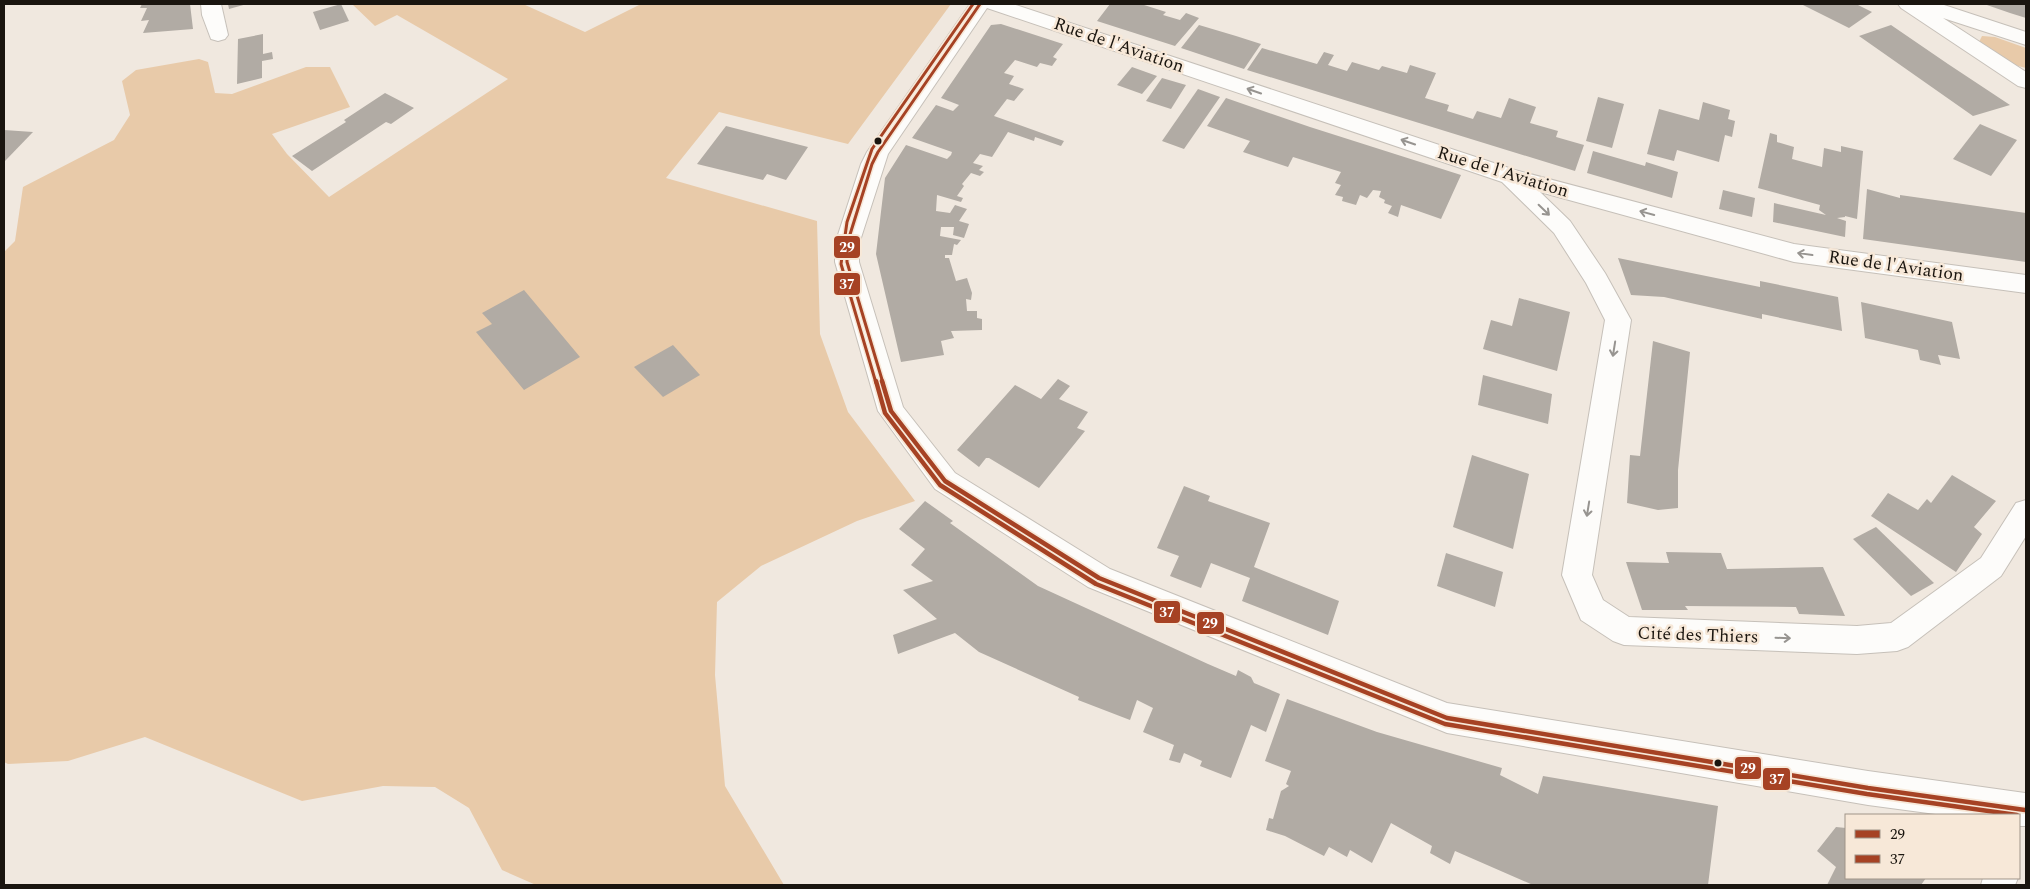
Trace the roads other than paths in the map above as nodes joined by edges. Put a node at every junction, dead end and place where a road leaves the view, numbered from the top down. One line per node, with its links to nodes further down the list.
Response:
1 (211, 4): 6 (street)
2 (980, 4): 12 (street)
3 (994, 4): 9 (street, Rue de l'Aviation, one-way to 3)
4 (1908, 4): 8 (street)
5 (1922, 4): 7 (street)
6 (218, 35)
7 (2026, 39)
8 (2026, 81)
9 (1509, 176): 10 (street, Rue de l'Aviation, one-way to 9); 11 (street, Cité des Thiers, one-way to 11)
10 (2026, 284)
11 (2026, 512)
12 (2017, 814)

